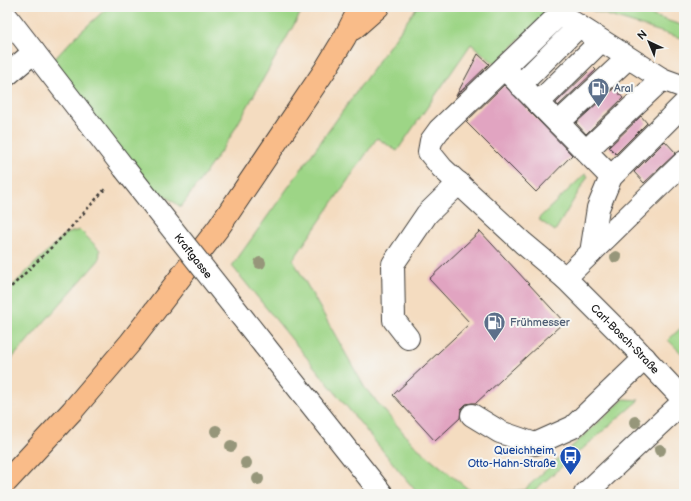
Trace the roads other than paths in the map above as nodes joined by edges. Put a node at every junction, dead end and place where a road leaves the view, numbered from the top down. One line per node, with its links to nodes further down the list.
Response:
1 (360, 7): 5 (main road)
2 (378, 7): 5 (main road)
3 (7, 17): 7 (street, Kraftgasse)
4 (579, 26): 6 (street); 9 (street, Carl-Bosch-Straße); 12 (street)
5 (345, 37): 27 (main road)
6 (601, 41): 8 (street); 14 (street)
7 (34, 52): 10 (street); 28 (street, Kraftgasse, bridge)
8 (628, 58): 11 (street); 16 (street)
9 (501, 71): 12 (street); 20 (street, Carl-Bosch-Straße)
10 (7, 75)
11 (662, 79): 13 (street); 17 (street)
12 (520, 85): 14 (street)
13 (684, 87)
14 (538, 103): 16 (street)
15 (684, 104): 19 (street)
16 (558, 123): 17 (street)
17 (586, 151): 19 (street)
18 (684, 162): 21 (street)
19 (611, 177): 21 (street)
20 (458, 183): 22 (street, Carl-Bosch-Straße); 23 (street)
21 (591, 253): 22 (street)
22 (565, 278): 24 (street, Carl-Bosch-Straße)
23 (408, 338)
24 (645, 358): 25 (street, Carl-Bosch-Straße); 26 (street)
25 (684, 400): 29 (street)
26 (472, 414)
27 (7, 481)
28 (382, 494)
29 (585, 494)

